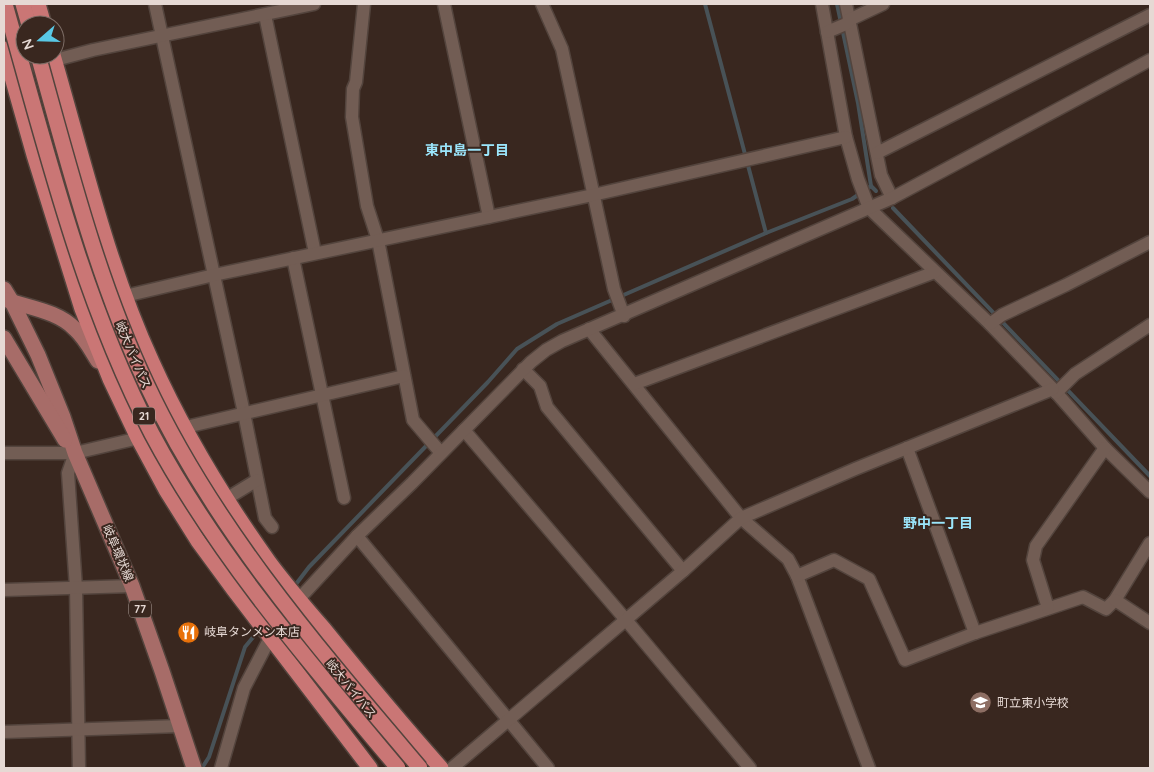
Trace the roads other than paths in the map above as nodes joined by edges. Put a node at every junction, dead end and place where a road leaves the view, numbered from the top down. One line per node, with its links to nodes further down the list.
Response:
1 (5, 4): 79 (highway, 岐大バイパス / 21, bridge)
2 (155, 4): 14 (street)
3 (314, 4): 10 (street)
4 (364, 4): 28 (street)
5 (444, 4): 27 (street)
6 (542, 4): 24 (street)
7 (822, 4): 13 (street)
8 (846, 4): 12 (street)
9 (883, 4): 12 (street)
10 (265, 15): 14 (street); 30 (street)
11 (1150, 15): 23 (street)
12 (848, 22): 13 (street); 23 (street)
13 (830, 31): 22 (street)
14 (161, 36): 16 (street); 33 (street)
15 (4, 49): 21 (highway, 21)
16 (65, 55)
17 (1150, 60): 25 (street)
18 (30, 65): 21 (street)
19 (41, 65): 91 (highway, 岐大バイパス / 21, bridge)
20 (56, 65): 35 (highway, 21)
21 (7, 73): 44 (highway, 21)
22 (846, 137): 24 (street); 26 (street)
23 (877, 153): 25 (street)
24 (593, 195): 27 (street); 37 (street)
25 (892, 198): 26 (street)
26 (867, 204): 32 (street); 37 (street)
27 (489, 217): 28 (street)
28 (378, 240): 30 (street); 43 (street)
29 (1150, 242): 38 (street)
30 (314, 253): 31 (street)
31 (293, 258): 33 (street); 47 (street)
32 (935, 272): 38 (street); 45 (street)
33 (214, 275): 35 (street); 48 (street)
34 (4, 289): 36 (main road, 岐阜環状線 / 77)
35 (125, 296): 49 (highway, 21)
36 (8, 301): 44 (main road); 56 (main road, 岐阜環状線 / 77)
37 (622, 310): 40 (street)
38 (995, 320): 46 (street)
39 (1150, 325): 46 (street)
40 (589, 330): 42 (street); 45 (street)
41 (4, 338): 56 (main road, 岐阜環状線 / 77)
42 (523, 370): 50 (street); 66 (street)
43 (404, 376): 47 (street); 54 (street)
44 (110, 379): 51 (highway, 21)
45 (634, 384): 62 (street)
46 (1059, 388): 52 (street); 53 (street)
47 (322, 395): 48 (street); 60 (street)
48 (244, 413): 49 (street); 58 (street)
49 (184, 428): 51 (street); 57 (highway, 21)
50 (464, 430): 54 (street); 75 (street)
51 (138, 438): 56 (street); 78 (highway, 21)
52 (906, 448): 62 (street); 77 (street)
53 (1105, 448): 59 (street); 73 (street)
54 (438, 450): 64 (street)
55 (4, 453): 56 (street)
56 (75, 453): 68 (main road, 岐阜環状線 / 77); 69 (street)
57 (210, 474): 61 (highway, 21); 74 (highway)
58 (257, 480): 61 (street); 63 (street)
59 (1150, 492)
60 (344, 498)
61 (226, 499): 71 (highway, 21)
62 (741, 518): 66 (street); 67 (street)
63 (272, 526)
64 (357, 536): 71 (street); 80 (street)
65 (1150, 543): 72 (street)
66 (683, 571): 75 (street)
67 (797, 576): 77 (street); 96 (street)
68 (132, 586): 69 (street); 81 (main road, 岐阜環状線 / 77)
69 (76, 588): 70 (street); 82 (street)
70 (4, 590)
71 (298, 599): 74 (street); 92 (highway, 21)
72 (1115, 600): 73 (street); 76 (street)
73 (1048, 608): 77 (street)
74 (284, 619): 78 (street); 84 (highway)
75 (626, 620): 80 (street); 95 (street)
76 (1150, 623)
77 (975, 633)
78 (271, 638): 84 (highway, 21); 87 (street)
79 (353, 714): 89 (highway, 21, bridge); 90 (highway, 岐大バイパス / 21, bridge)
80 (509, 721): 93 (street); 94 (street)
81 (180, 726): 82 (street); 86 (main road, 岐阜環状線 / 77)
82 (78, 730): 83 (street); 85 (street)
83 (4, 732)
84 (347, 740): 88 (highway, 21)
85 (79, 768)
86 (194, 768)
87 (221, 768)
88 (370, 768)
89 (392, 768)
90 (398, 768)
91 (420, 768)
92 (441, 768)
93 (452, 768)
94 (548, 768)
95 (750, 768)
96 (869, 768)

